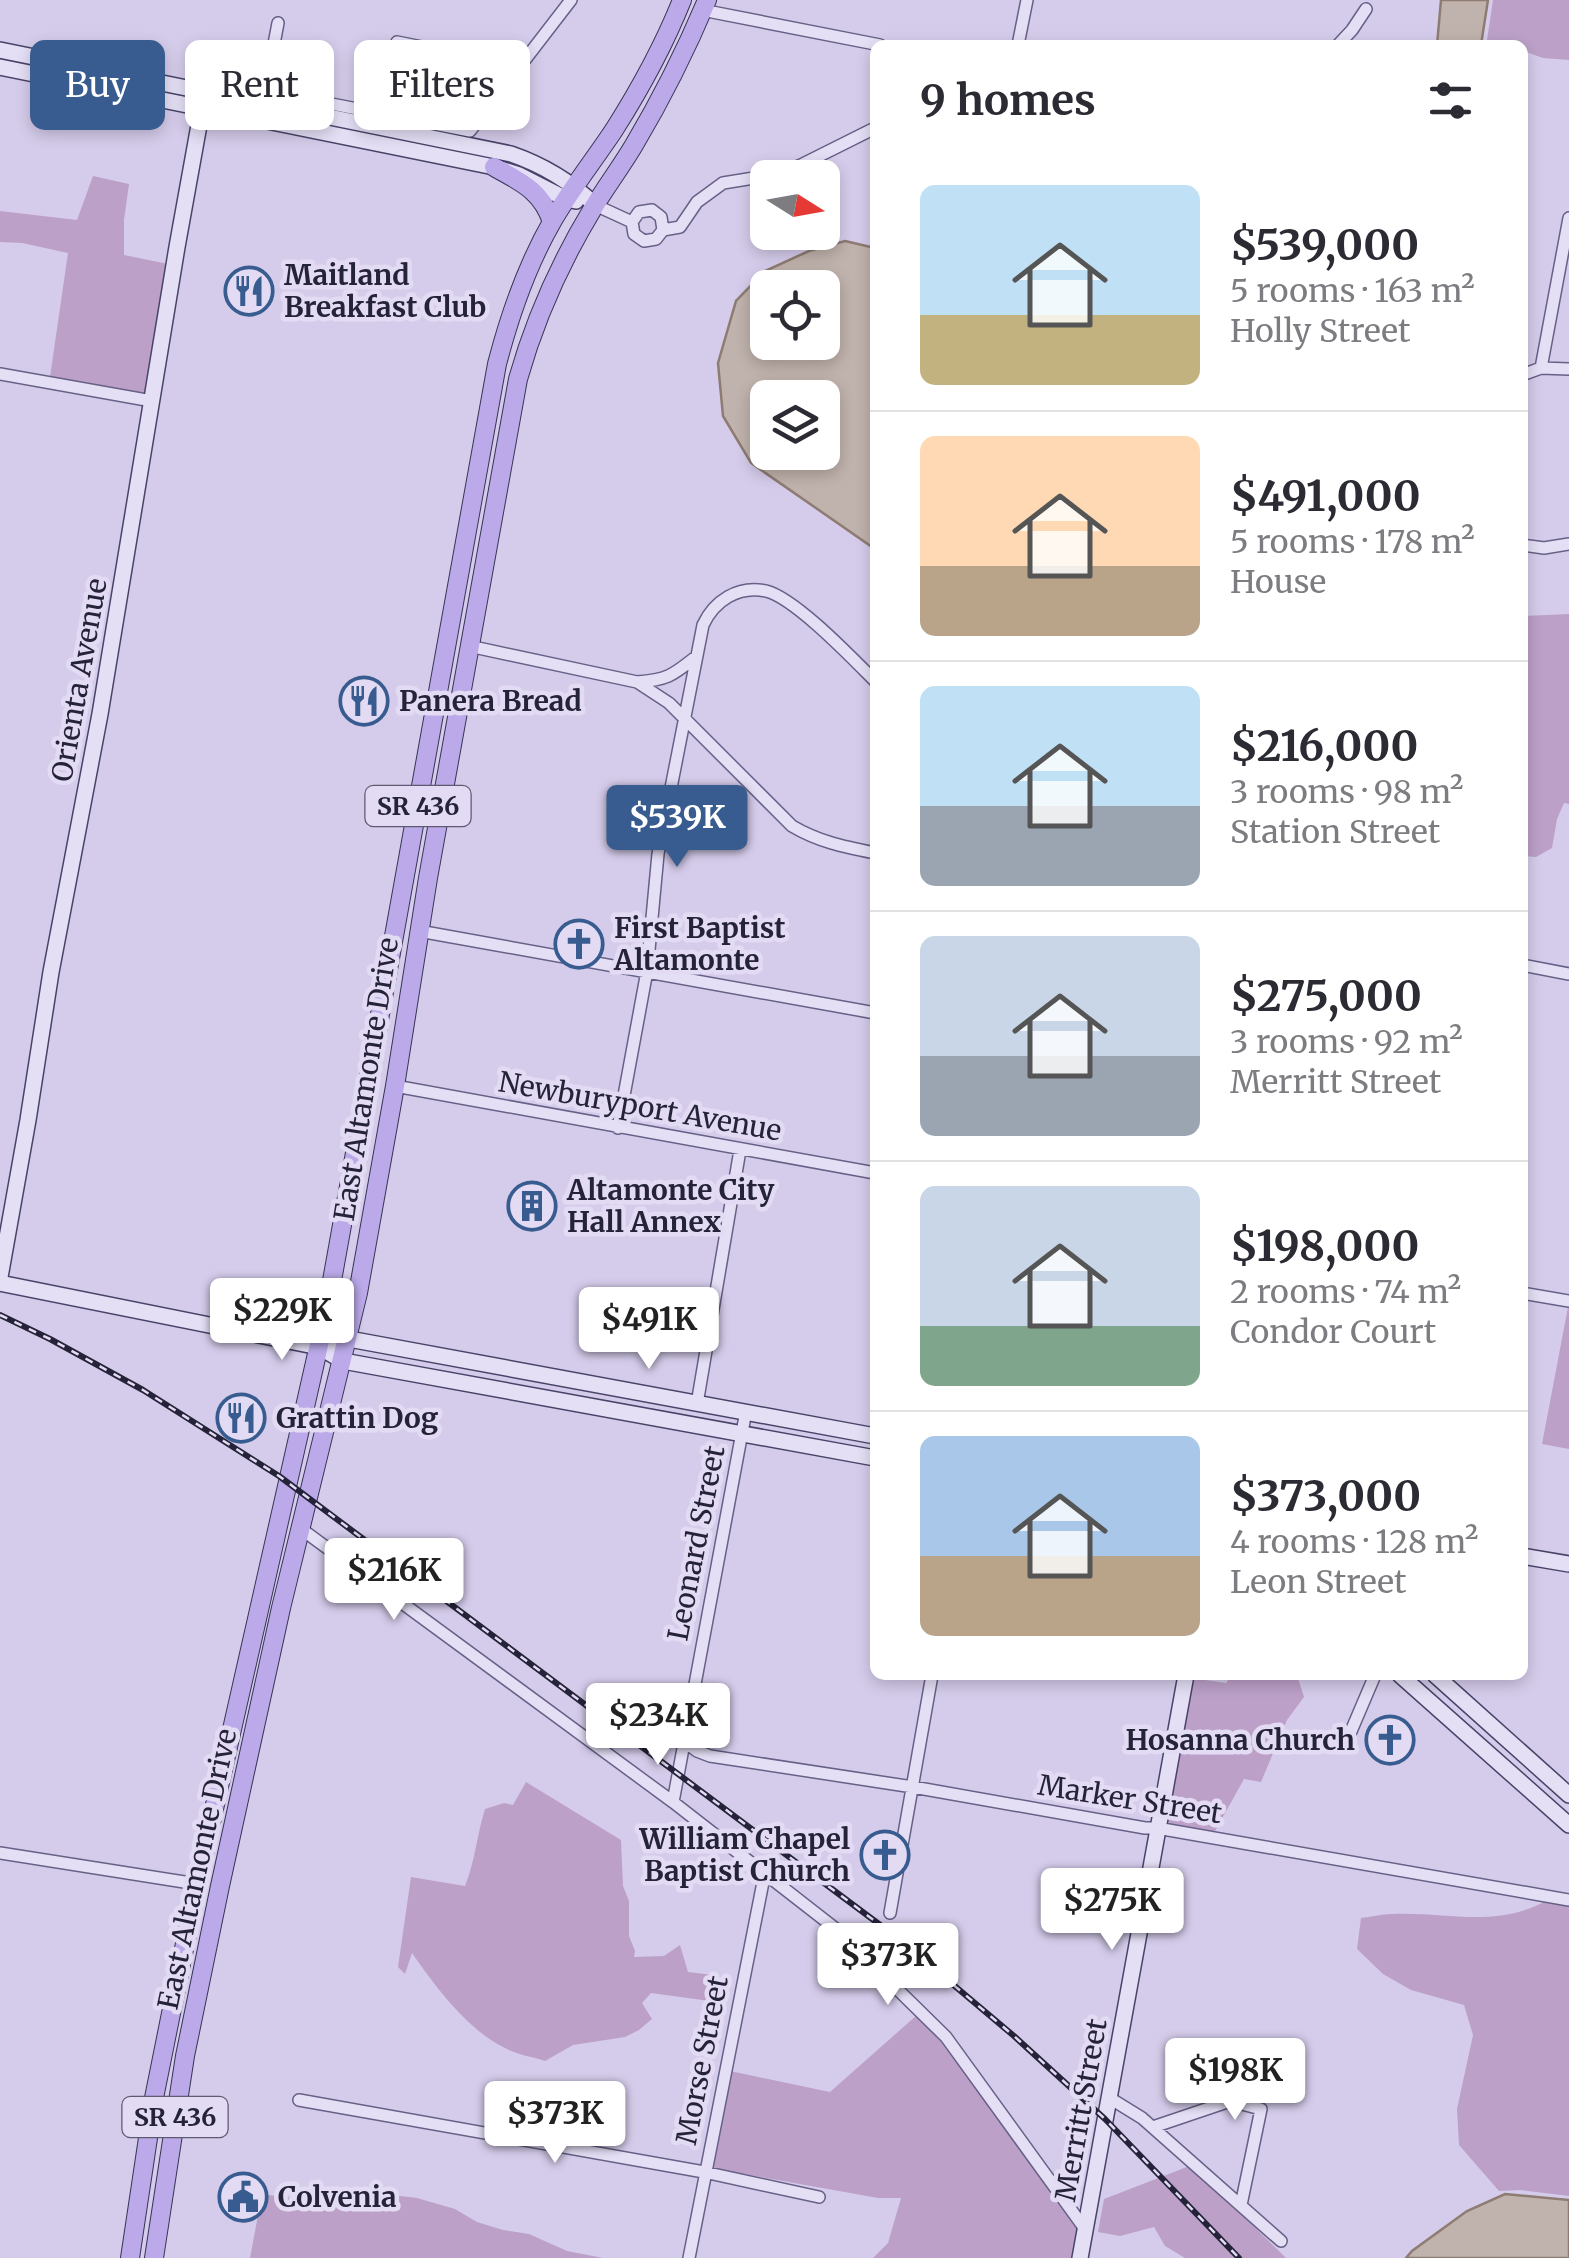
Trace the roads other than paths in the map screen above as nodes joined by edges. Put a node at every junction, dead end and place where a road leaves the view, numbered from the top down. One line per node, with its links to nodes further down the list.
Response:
1 (571, 0): 19 (street)
2 (682, 0): 7 (main road); 21 (main road, SR 436)
3 (1026, 0): 8 (street)
4 (703, 3): 7 (main road, East Altamonte Drive / SR 436); 10 (street)
5 (1366, 9): 9 (street)
6 (278, 23): 19 (street)
7 (690, 40): 22 (main road, East Altamonte Drive / SR 436)
8 (1019, 40)
9 (1343, 40)
10 (870, 43)
11 (0, 50): 13 (main road)
12 (0, 67): 14 (main road)
13 (185, 88)
14 (185, 105)
15 (334, 119): 19 (main road)
16 (334, 124): 19 (main road)
17 (198, 130): 31 (main road, Orienta Avenue)
18 (870, 130): 26 (street)
19 (390, 131): 19 (street); 20 (main road); 21 (main road)
20 (494, 167): 21 (main road); 24 (main road)
21 (571, 192): 22 (main road); 24 (main road, SR 436)
22 (595, 205): 25 (street); 33 (main road, East Altamonte Drive / SR 436)
23 (1569, 218): 27 (street)
24 (552, 222): 32 (main road, East Altamonte Drive / SR 436)
25 (632, 222): 26 (street); 26 (street)
26 (663, 230)
27 (1541, 368): 28 (street); 29 (street)
28 (1569, 369)
29 (1528, 373)
30 (0, 374): 31 (street)
31 (152, 401): 57 (main road, Orienta Avenue)
32 (479, 462): 33 (main road); 36 (main road, East Altamonte Drive / SR 436)
33 (498, 486): 38 (main road, East Altamonte Drive / SR 436)
34 (1569, 544): 35 (street)
35 (1528, 547)
36 (452, 616): 37 (main road, East Altamonte Drive / SR 436); 38 (main road)
37 (447, 639): 40 (main road); 44 (main road, East Altamonte Drive / SR 436)
38 (469, 646): 40 (main road, East Altamonte Drive / SR 436); 42 (street)
39 (697, 656): 41 (street); 42 (street); 43 (street)
40 (464, 672): 46 (main road, East Altamonte Drive / SR 436)
41 (870, 676)
42 (637, 682): 43 (street)
43 (685, 719): 45 (street); 49 (street)
44 (410, 845): 46 (main road); 52 (main road, East Altamonte Drive / SR 436)
45 (870, 852)
46 (428, 878): 47 (main road, East Altamonte Drive / SR 436)
47 (419, 930): 49 (street); 53 (main road, East Altamonte Drive / SR 436)
48 (1528, 967): 50 (street)
49 (647, 971): 51 (street); 54 (street)
50 (1569, 974)
51 (870, 1012)
52 (372, 1056): 53 (main road); 61 (main road, East Altamonte Drive / SR 436)
53 (396, 1086): 54 (street, Newburyport Avenue); 60 (main road, East Altamonte Drive / SR 436)
54 (618, 1128): 55 (street, Newburyport Avenue)
55 (740, 1150): 56 (street, Newburyport Avenue); 63 (street)
56 (870, 1173)
57 (0, 1280): 61 (main road)
58 (1528, 1294): 59 (street)
59 (1569, 1302)
60 (348, 1339): 61 (main road); 62 (main road, East Altamonte Drive / SR 436); 63 (main road)
61 (319, 1346): 62 (main road); 71 (main road, East Altamonte Drive / SR 436)
62 (343, 1361): 66 (main road); 68 (main road, East Altamonte Drive / SR 436)
63 (697, 1404): 64 (main road)
64 (746, 1411): 65 (main road); 66 (street, Leonard Street)
65 (870, 1435)
66 (742, 1436): 67 (main road); 81 (street, Leonard Street)
67 (870, 1457)
68 (300, 1528): 72 (main road, East Altamonte Drive / SR 436); 85 (street)
69 (1528, 1557): 70 (main road)
70 (1569, 1564)
71 (256, 1621): 72 (main road); 73 (main road, East Altamonte Drive / SR 436)
72 (272, 1654): 79 (main road, East Altamonte Drive / SR 436)
73 (245, 1670): 79 (main road); 82 (main road, East Altamonte Drive / SR 436)
74 (931, 1680): 83 (street)
75 (1185, 1680): 87 (main road, Merritt Street)
76 (1373, 1680): 80 (street)
77 (1406, 1680): 86 (main road)
78 (1441, 1680): 84 (main road)
79 (260, 1706): 91 (main road, East Altamonte Drive / SR 436)
80 (1350, 1736)
81 (685, 1742): 83 (street, Marker Street); 85 (street, Leonard Street)
82 (222, 1782): 90 (main road, East Altamonte Drive / SR 436); 91 (main road)
83 (913, 1787): 87 (street, Marker Street); 93 (street)
84 (1569, 1795)
85 (673, 1802): 89 (street)
86 (1569, 1826)
87 (1157, 1828): 92 (street, Marker Street); 97 (main road, Merritt Street)
88 (0, 1853): 90 (street)
89 (765, 1872): 100 (street, Morse Street); 103 (street)
90 (197, 1884): 94 (main road); 95 (main road, East Altamonte Drive / SR 436)
91 (220, 1886): 94 (main road, East Altamonte Drive / SR 436)
92 (1569, 1900)
93 (890, 1913)
94 (204, 1969): 96 (main road, East Altamonte Drive / SR 436)
95 (164, 2052): 96 (street); 105 (main road, East Altamonte Drive / SR 436)
96 (185, 2056): 106 (main road, East Altamonte Drive / SR 436)
97 (1108, 2097): 99 (street); 103 (main road, Merritt Street)
98 (299, 2100): 100 (street)
99 (1153, 2127): 102 (street); 102 (street)
100 (704, 2172): 101 (street); 107 (street, Morse Street)
101 (819, 2197)
102 (1240, 2205): 104 (street)
103 (1085, 2229): 108 (main road, Merritt Street)
104 (1281, 2241)
105 (130, 2258)
106 (154, 2258)
107 (689, 2258)
108 (1080, 2258)

